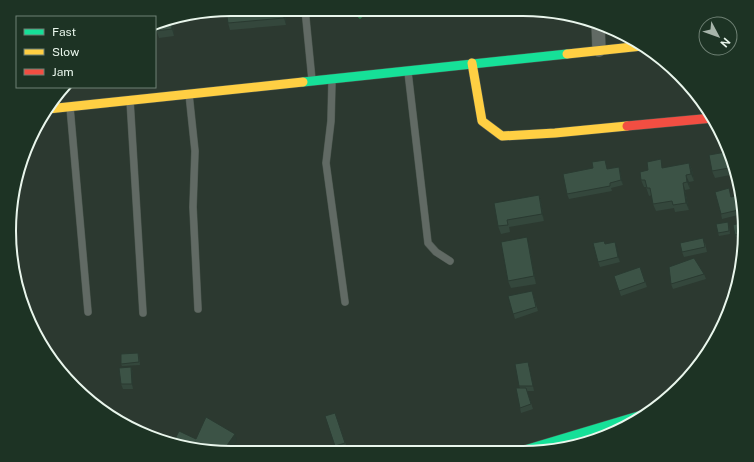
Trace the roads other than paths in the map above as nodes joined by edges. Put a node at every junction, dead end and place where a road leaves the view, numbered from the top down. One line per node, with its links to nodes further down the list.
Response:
1 (306, 16): 8 (lane)
2 (598, 29): 4 (street)
3 (634, 47): 4 (street)
4 (599, 50): 5 (street)
5 (472, 63): 6 (street); 13 (street)
6 (407, 70): 7 (street); 14 (lane)
7 (332, 78): 8 (street); 15 (lane)
8 (312, 80): 9 (street)
9 (189, 94): 10 (street); 16 (lane)
10 (130, 100): 11 (street); 18 (lane)
11 (70, 106): 12 (street); 17 (lane)
12 (55, 108)
13 (706, 119)
14 (450, 260)
15 (346, 302)
16 (198, 309)
17 (88, 312)
18 (143, 313)
19 (625, 420): 20 (street)
20 (539, 446)

